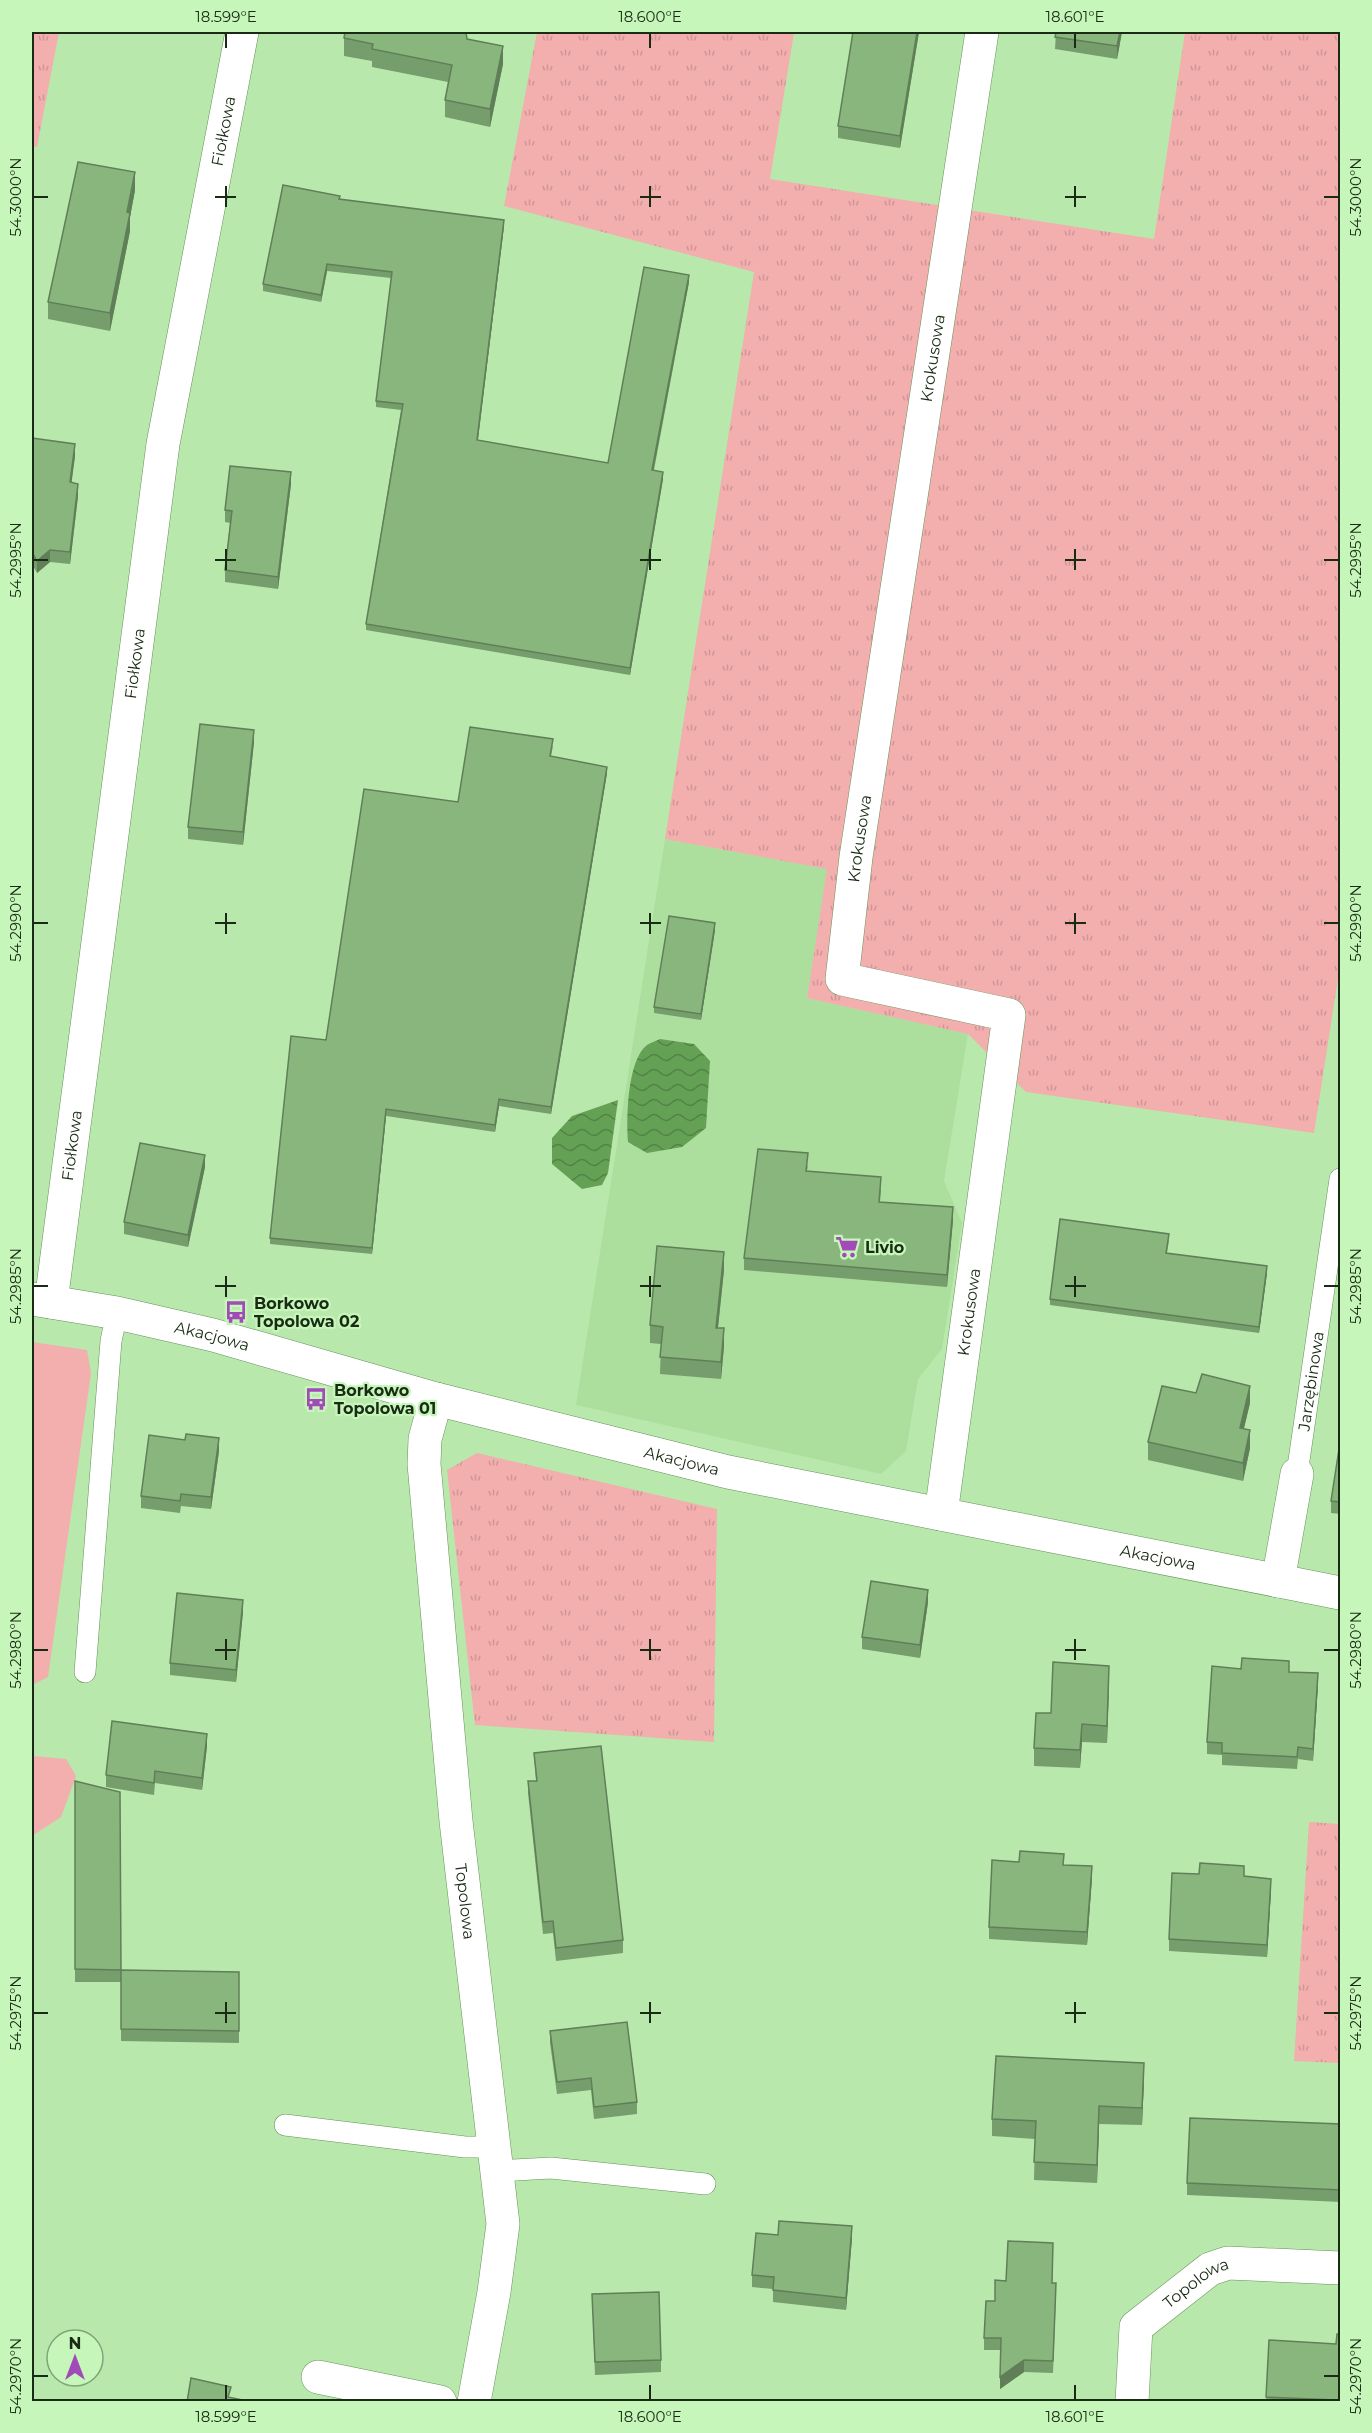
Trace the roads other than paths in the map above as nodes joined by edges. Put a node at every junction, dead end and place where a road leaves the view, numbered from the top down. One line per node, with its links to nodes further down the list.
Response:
1 (242, 32): 4 (street, Fiołkowa)
2 (982, 32): 8 (street, Krokusowa)
3 (1341, 1179): 7 (lane, Jarzębinowa)
4 (41, 1300): 5 (street, Akacjowa)
5 (117, 1313): 6 (street, Akacjowa); 11 (lane)
6 (436, 1399): 8 (street, Akacjowa); 13 (street, Topolowa)
7 (1297, 1474): 9 (street, Jarzębinowa)
8 (941, 1515): 9 (street, Akacjowa)
9 (1278, 1581): 10 (street, Akacjowa)
10 (1341, 1593)
11 (85, 1672)
12 (285, 2125): 13 (lane)
13 (497, 2159): 14 (lane); 18 (street, Topolowa)
14 (705, 2184)
15 (1341, 2268): 19 (street, Topolowa)
16 (318, 2377): 17 (street)
17 (440, 2402)
18 (474, 2402)
19 (1132, 2402)

